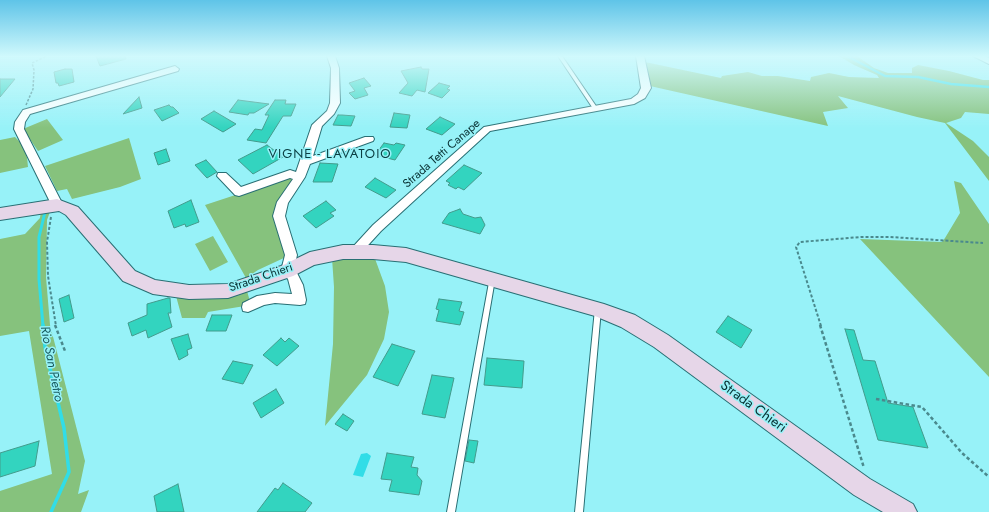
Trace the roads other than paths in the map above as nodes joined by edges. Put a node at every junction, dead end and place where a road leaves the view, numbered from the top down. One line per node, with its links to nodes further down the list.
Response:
1 (137, 80): 10 (street)
2 (335, 80): 7 (street)
3 (576, 80): 5 (lane)
4 (644, 80): 5 (street, Strada Tetti Canape)
5 (596, 109): 12 (street, Strada Tetti Canape)
6 (369, 138): 7 (street)
7 (306, 162): 9 (street)
8 (222, 176): 9 (street)
9 (300, 177): 13 (street)
10 (57, 205): 11 (main road); 13 (main road, Strada Chieri)
11 (0, 214)
12 (355, 252): 13 (main road, Strada Chieri); 14 (main road, Strada Chieri)
13 (287, 271): 15 (street)
14 (492, 279): 16 (main road, Strada Chieri); 17 (lane)
15 (248, 307)
16 (598, 309): 18 (lane); 19 (main road, Strada Chieri)
17 (451, 512)
18 (579, 512)
19 (905, 512)

